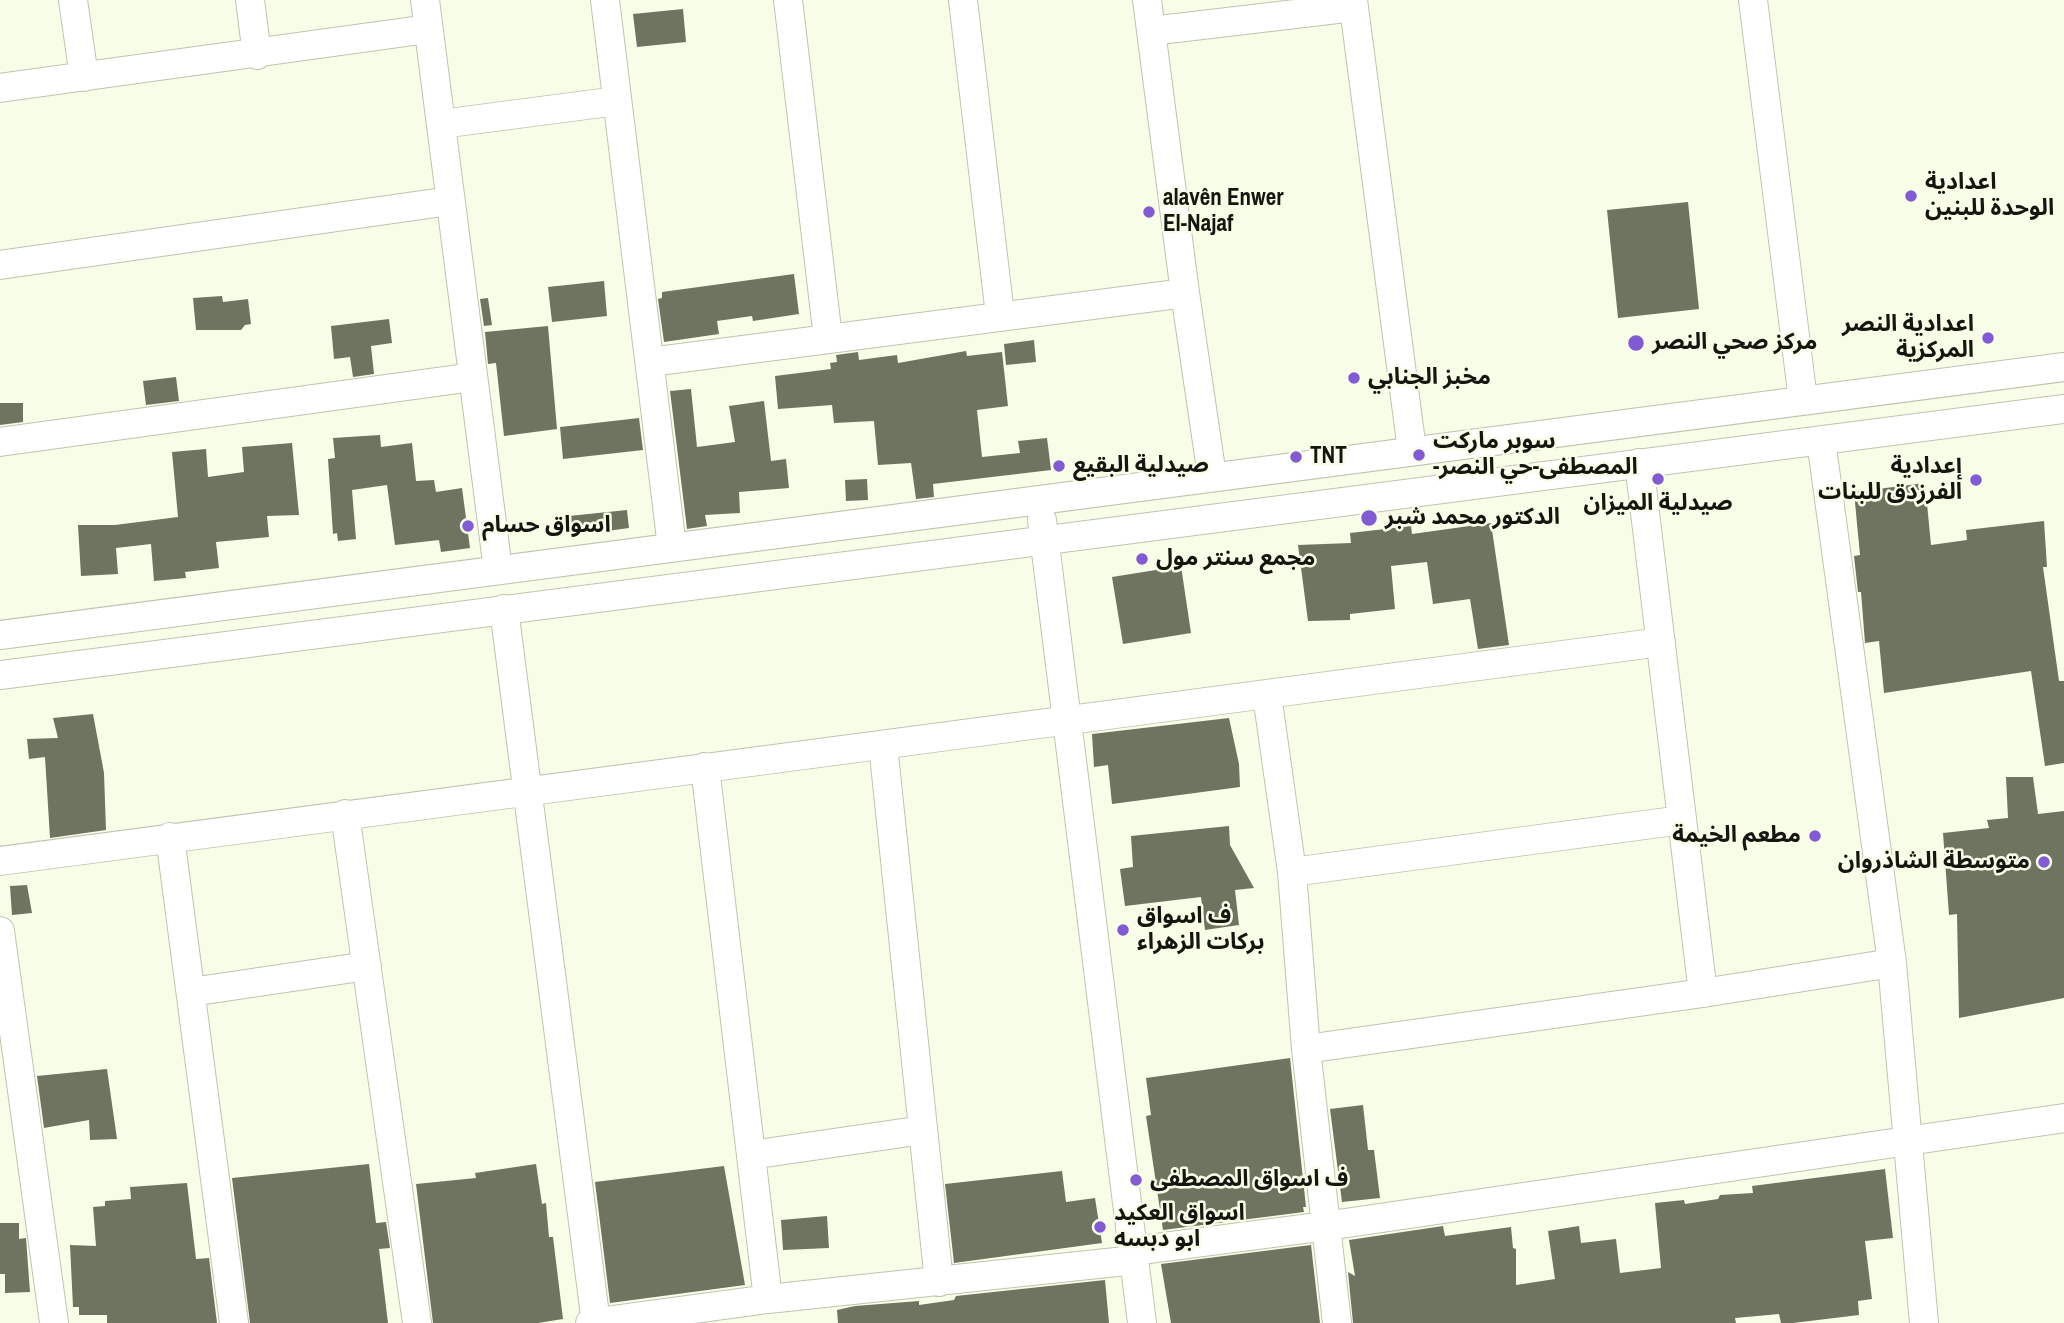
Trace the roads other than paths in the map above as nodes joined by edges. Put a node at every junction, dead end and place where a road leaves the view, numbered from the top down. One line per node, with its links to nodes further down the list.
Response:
1 (74, 0): 13 (street)
2 (250, 0): 12 (street)
3 (425, 0): 10 (street)
4 (605, 0): 15 (street)
5 (788, 0): 21 (street)
6 (963, 0): 20 (street)
7 (1147, 0): 11 (street)
8 (1753, 0): 25 (street)
9 (1354, 4): 11 (street); 29 (street)
10 (428, 30): 12 (street); 16 (street)
11 (1151, 32): 19 (street)
12 (257, 55): 13 (street)
13 (84, 77): 14 (street)
14 (0, 88)
15 (617, 101): 16 (street); 22 (street)
16 (441, 124): 17 (street)
17 (450, 201): 18 (street); 24 (street)
18 (0, 265)
19 (1185, 293): 20 (street); 31 (street)
20 (1000, 315): 21 (street)
21 (828, 338): 22 (street)
22 (650, 362): 38 (street)
23 (2064, 367): 25 (street)
24 (473, 377): 28 (street); 39 (street)
25 (1803, 400): 29 (street)
26 (2064, 409): 27 (street)
27 (1821, 440): 30 (street); 57 (street)
28 (0, 442)
29 (1412, 450): 31 (street)
30 (1639, 463): 35 (street); 43 (street)
31 (1212, 476): 32 (street)
32 (1098, 491): 33 (street); 35 (street)
33 (1039, 498): 34 (street); 36 (street)
34 (1003, 503): 37 (street); 38 (street)
35 (1107, 530): 36 (street)
36 (1044, 538): 37 (street); 47 (street)
37 (1003, 544): 40 (street)
38 (672, 547): 39 (street)
39 (498, 570): 41 (street)
40 (504, 610): 44 (street); 50 (street)
41 (120, 620): 42 (street); 44 (street)
42 (0, 635)
43 (1661, 642): 46 (street); 52 (street)
44 (125, 659): 45 (street)
45 (0, 675)
46 (1267, 695): 47 (street); 55 (street)
47 (1069, 722): 48 (street); 68 (street)
48 (883, 745): 49 (street); 64 (street)
49 (705, 767): 50 (street); 66 (street)
50 (527, 790): 51 (street); 75 (street)
51 (345, 814): 53 (street); 58 (street)
52 (1682, 820): 55 (street); 60 (street)
53 (170, 837): 54 (street); 59 (street)
54 (0, 862)
55 (1292, 872): 61 (street)
56 (0, 931): 62 (street)
57 (1892, 963): 60 (street); 65 (street)
58 (367, 966): 59 (street); 73 (street)
59 (191, 992): 72 (street)
60 (1703, 993): 61 (street)
61 (1306, 1049): 67 (street)
62 (11, 1098): 71 (street)
63 (2064, 1118): 65 (street)
64 (923, 1130): 66 (street); 69 (street)
65 (1906, 1142): 67 (street); 78 (street)
66 (751, 1155): 70 (street)
67 (1326, 1226): 68 (street); 77 (street)
68 (1134, 1255): 69 (street); 76 (street)
69 (939, 1282): 70 (street)
70 (768, 1300): 75 (street)
71 (54, 1323)
72 (234, 1323)
73 (417, 1323)
74 (590, 1323): 75 (street)
75 (596, 1323)
76 (1142, 1323)
77 (1337, 1323)
78 (1924, 1323)

